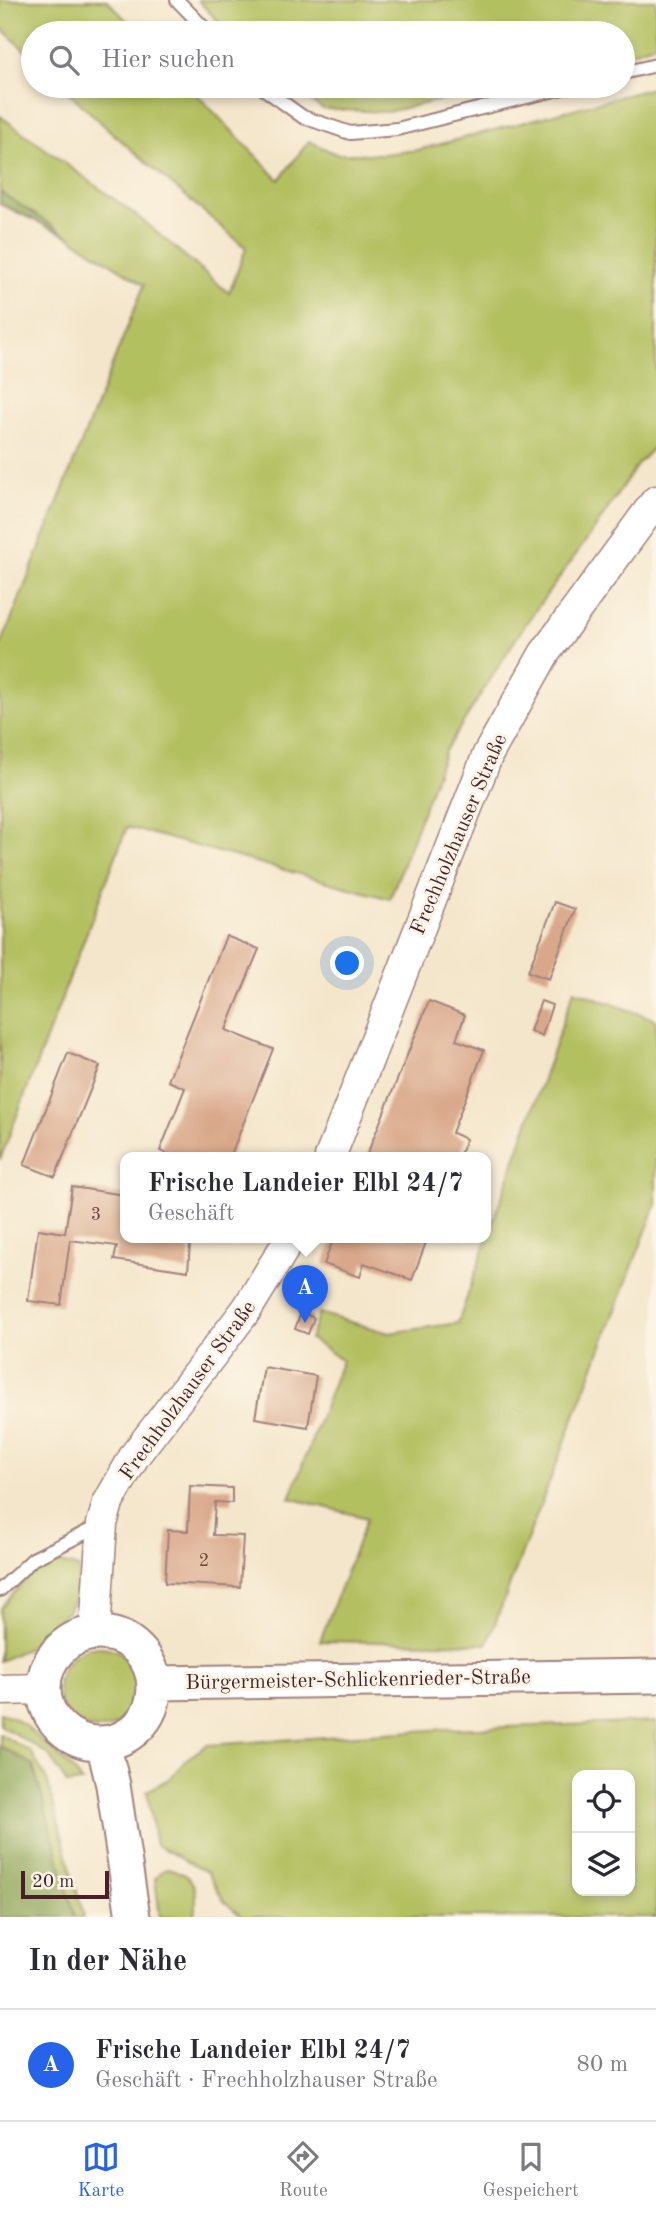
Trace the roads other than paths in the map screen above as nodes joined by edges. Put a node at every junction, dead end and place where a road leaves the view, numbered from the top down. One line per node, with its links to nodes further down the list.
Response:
1 (177, 0): 2 (lane)
2 (197, 21)
3 (656, 65): 4 (lane)
4 (635, 70)
5 (277, 98): 6 (lane)
6 (522, 98)
7 (656, 500): 8 (street, Frechholzhauser Straße)
8 (332, 1152)
9 (288, 1243): 10 (street, Frechholzhauser Straße)
10 (103, 1524): 11 (lane); 12 (street, Frechholzhauser Straße)
11 (0, 1590)
12 (95, 1632): 14 (main road); 15 (main road)
13 (656, 1676): 14 (main road, Bürgermeister-Schlickenrieder-Straße)
14 (154, 1683): 17 (main road)
15 (43, 1689): 16 (street); 17 (main road)
16 (0, 1690)
17 (103, 1743): 18 (main road)
18 (133, 1917)

